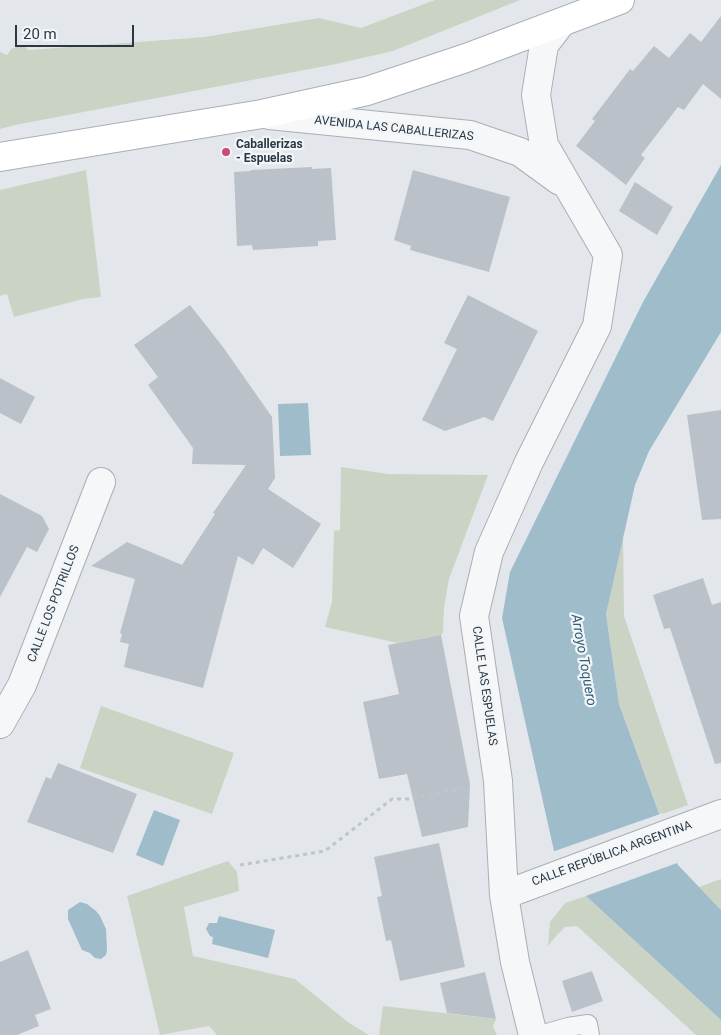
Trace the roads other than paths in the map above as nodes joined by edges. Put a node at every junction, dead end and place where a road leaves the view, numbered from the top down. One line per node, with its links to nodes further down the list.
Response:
1 (620, 0): 2 (main road, AVENIDA LAS CABALLERIZAS)
2 (561, 23): 3 (main road, AVENIDA LAS CABALLERIZAS); 5 (street)
3 (262, 114): 4 (main road, AVENIDA LAS CABALLERIZAS); 5 (street, AVENIDA LAS CABALLERIZAS)
4 (0, 156)
5 (571, 190): 9 (street, CALLE LAS ESPUELAS)
6 (101, 482): 7 (street, CALLE LOS POTRILLOS)
7 (0, 724)
8 (721, 814): 9 (street, CALLE REPÚBLICA ARGENTINA)
9 (504, 895): 10 (street, CALLE LAS ESPUELAS)
10 (533, 1035)
11 (540, 1035): 12 (lane)
12 (590, 1035)

